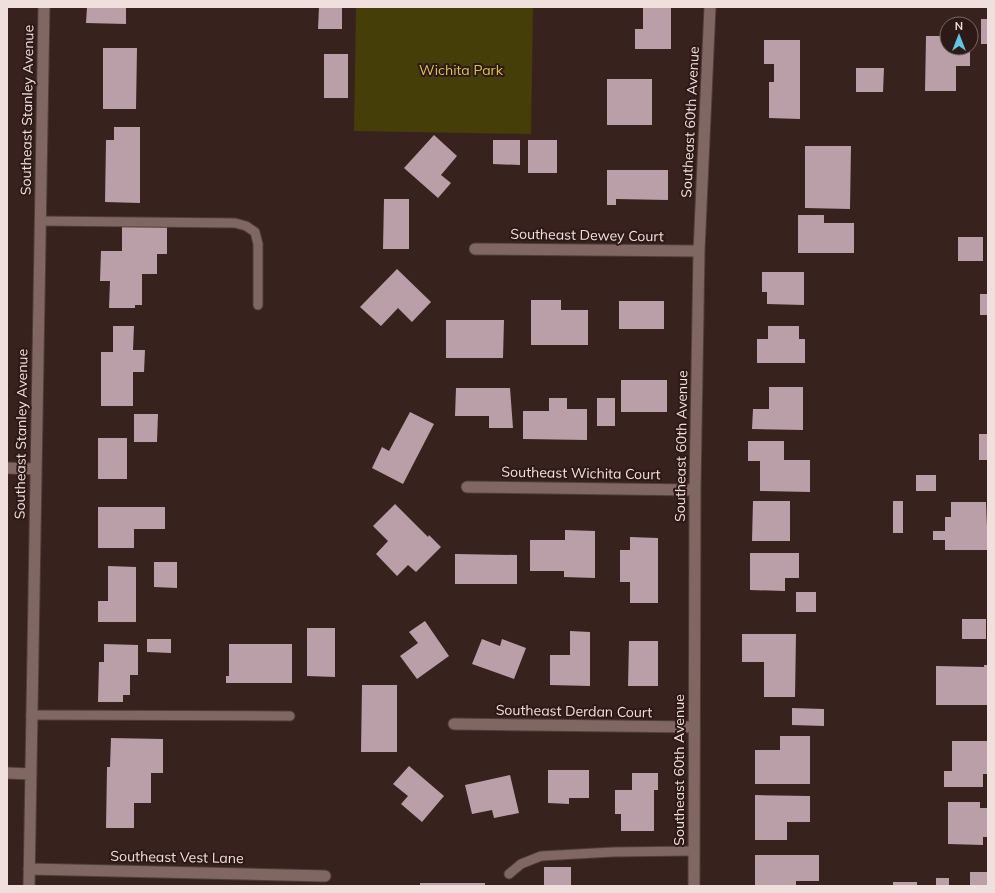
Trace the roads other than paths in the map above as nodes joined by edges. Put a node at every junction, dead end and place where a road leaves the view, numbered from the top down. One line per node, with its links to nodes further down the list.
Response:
1 (44, 7): 3 (street, Southeast Stanley Avenue)
2 (710, 7): 5 (street, Southeast 60th Avenue)
3 (40, 221): 6 (lane); 8 (street, Southeast Stanley Avenue)
4 (475, 249): 5 (street, Southeast Dewey Court)
5 (699, 251): 10 (street, Southeast 60th Avenue)
6 (258, 305)
7 (7, 468): 8 (street)
8 (35, 469): 11 (street, Southeast Stanley Avenue)
9 (467, 487): 10 (street, Southeast Wichita Court)
10 (695, 490): 14 (street, Southeast 60th Avenue)
11 (31, 715): 12 (lane); 16 (street, Southeast Stanley Avenue)
12 (290, 716)
13 (454, 724): 14 (street, Southeast Derdan Court)
14 (694, 727): 17 (street, Southeast 60th Avenue)
15 (7, 774): 16 (street)
16 (31, 774): 18 (street, Southeast Stanley Avenue)
17 (694, 851): 19 (lane); 22 (street, Southeast 60th Avenue)
18 (29, 869): 20 (street, Southeast Vest Lane); 21 (street, Southeast Stanley Avenue)
19 (510, 874)
20 (325, 876)
21 (29, 886)
22 (694, 886)

